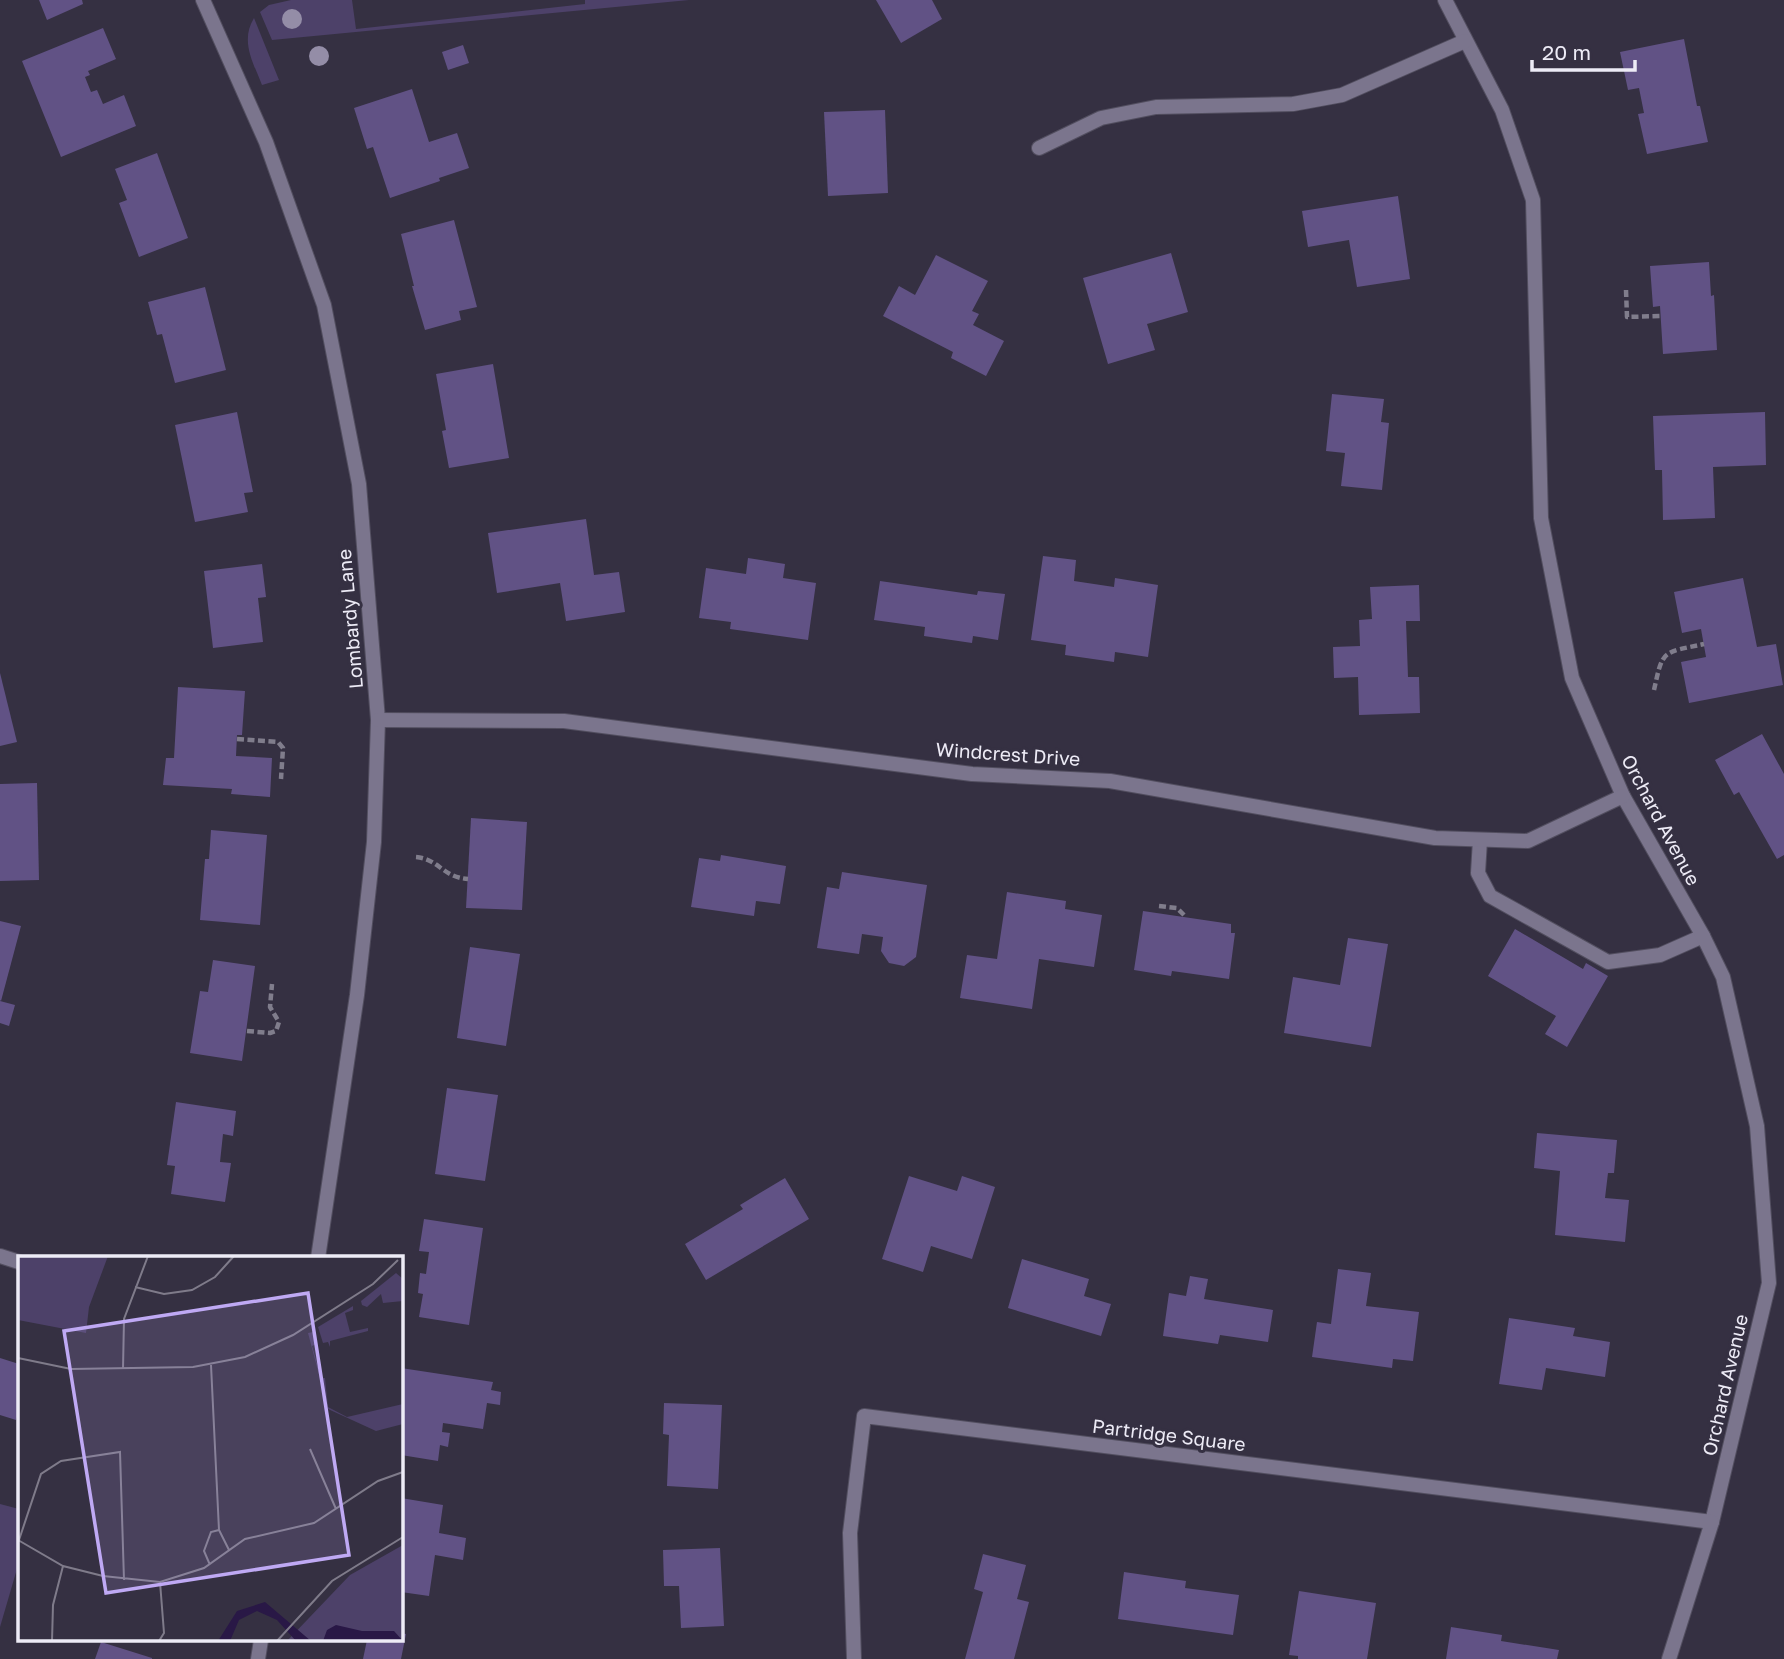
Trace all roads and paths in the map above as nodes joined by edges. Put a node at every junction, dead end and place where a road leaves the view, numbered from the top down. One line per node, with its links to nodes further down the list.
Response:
1 (203, 0): 9 (street, Lombardy Lane)
2 (1445, 0): 3 (street, Orchard Avenue)
3 (1465, 41): 4 (street); 12 (street, Orchard Avenue)
4 (1039, 148)
5 (1626, 290): 6 (path)
6 (1661, 316)
7 (1703, 644): 8 (path)
8 (1654, 690)
9 (378, 720): 13 (street, Windcrest Drive); 22 (street, Lombardy Lane)
10 (237, 739): 11 (path)
11 (281, 779)
12 (1623, 796): 13 (street, Windcrest Drive); 18 (street, Orchard Avenue)
13 (1480, 841): 18 (street)
14 (416, 857): 15 (path)
15 (468, 879)
16 (1158, 906): 17 (path)
17 (1186, 917)
18 (1703, 936): 24 (street, Orchard Avenue)
19 (272, 984): 20 (path)
20 (247, 1031)
21 (0, 1256): 23 (street)
22 (318, 1256)
23 (18, 1262)
24 (1777, 1283): 25 (street, Orchard Avenue)
25 (1712, 1522): 26 (street, Partridge Square); 27 (street, Orchard Avenue)
26 (854, 1659)
27 (1670, 1659)

